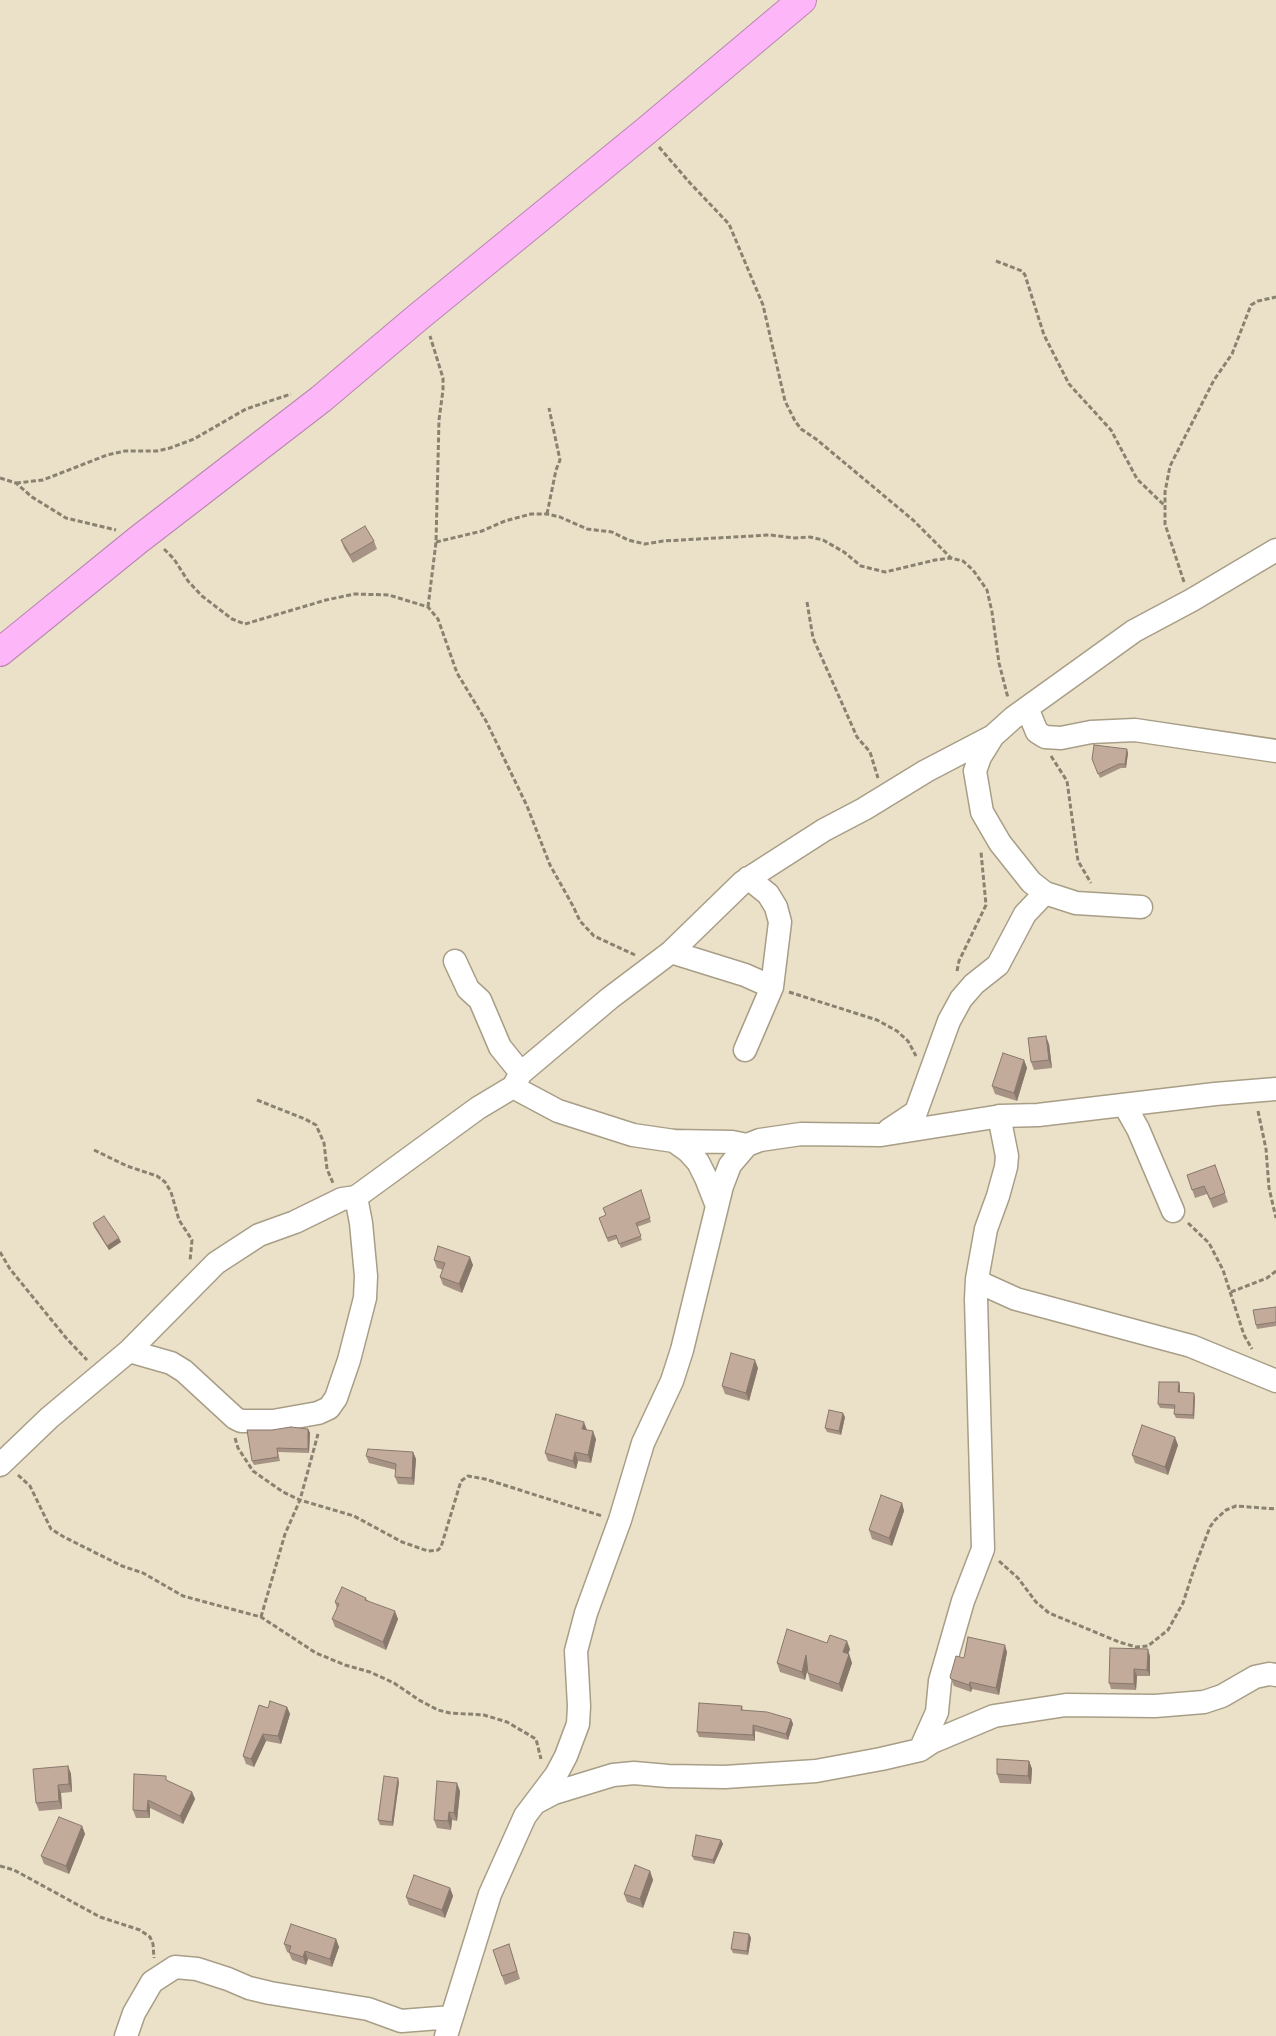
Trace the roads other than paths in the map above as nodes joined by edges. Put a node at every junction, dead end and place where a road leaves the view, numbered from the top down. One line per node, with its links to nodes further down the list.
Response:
1 (802, 0): 3 (highway)
2 (1276, 550): 4 (street)
3 (0, 652)
4 (1020, 713): 5 (street); 6 (street)
5 (993, 736): 7 (street); 8 (street)
6 (1276, 751)
7 (748, 878): 10 (street); 12 (street)
8 (1045, 893): 9 (street); 18 (street)
9 (1140, 907)
10 (663, 958): 12 (street); 14 (street)
11 (455, 960): 14 (street)
12 (772, 987): 13 (street)
13 (745, 1050)
14 (517, 1080): 19 (street); 21 (street)
15 (1266, 1090): 16 (street)
16 (1125, 1106): 17 (street); 23 (street)
17 (1000, 1116): 18 (street); 24 (street)
18 (881, 1135): 20 (street)
19 (674, 1141): 20 (street); 22 (street)
20 (748, 1145): 22 (street)
21 (349, 1198): 25 (street); 25 (street)
22 (717, 1206): 30 (street)
23 (1173, 1211)
24 (977, 1279): 26 (street); 29 (street)
25 (129, 1351): 27 (street)
26 (1272, 1379)
27 (0, 1464)
28 (1276, 1675): 29 (street)
29 (920, 1750): 30 (street)
30 (541, 1795): 31 (street)
31 (449, 2026): 32 (street)
32 (126, 2036)

